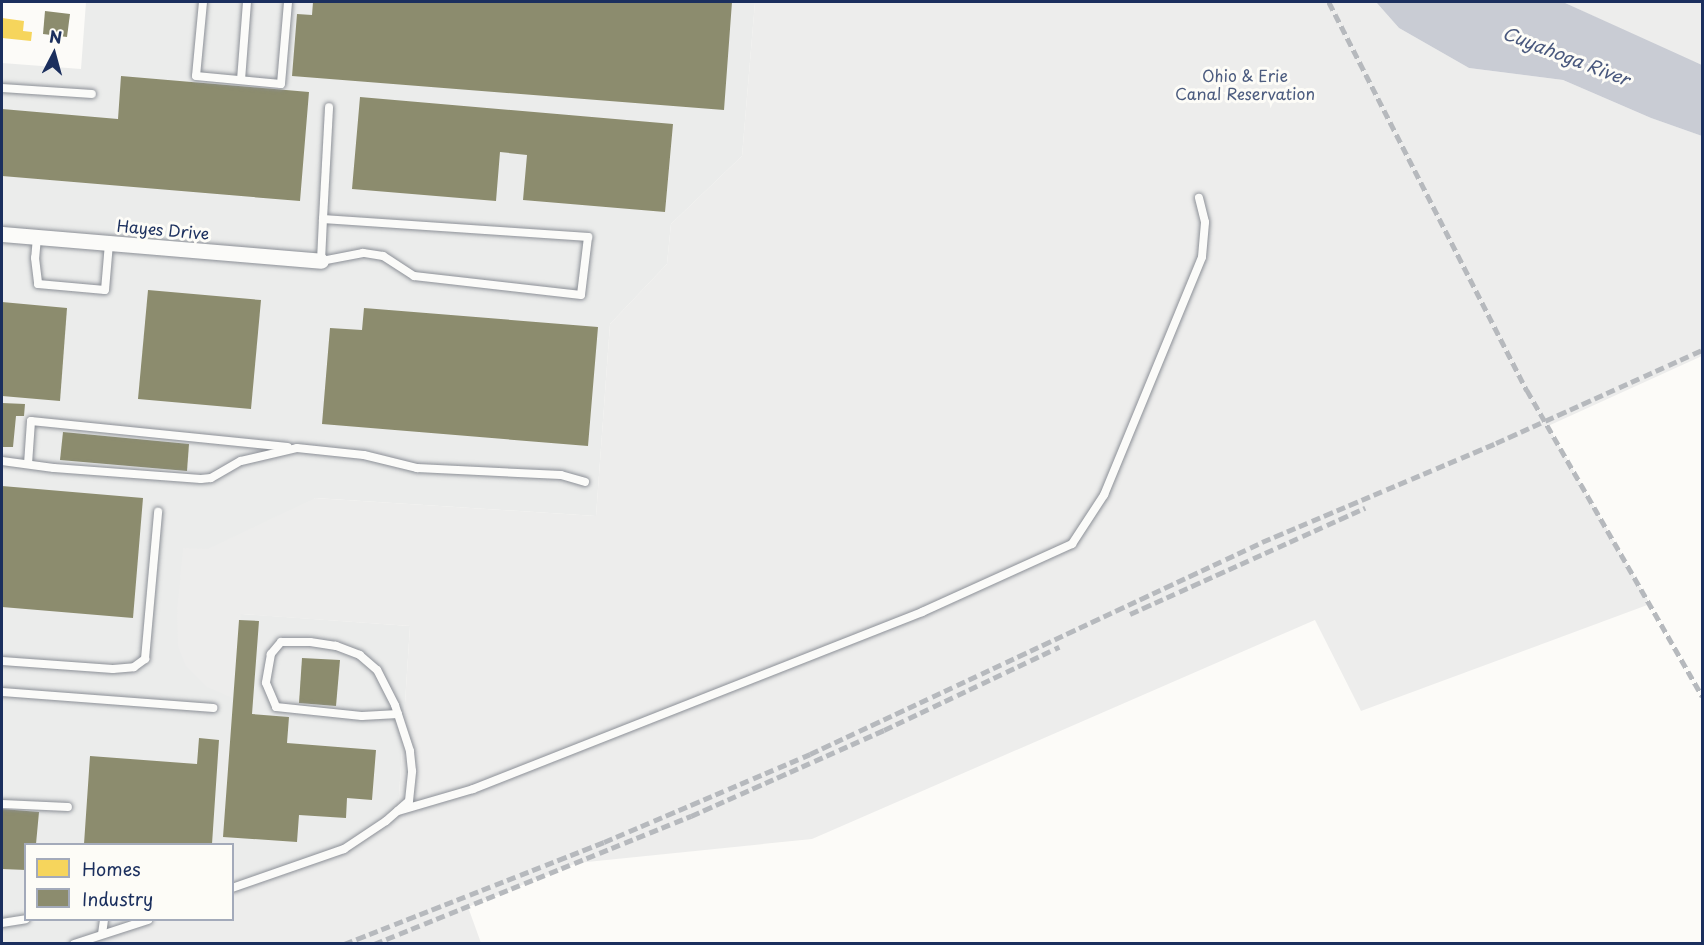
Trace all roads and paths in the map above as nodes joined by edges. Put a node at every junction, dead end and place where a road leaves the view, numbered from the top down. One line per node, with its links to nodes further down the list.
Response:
1 (203, 2): 4 (lane)
2 (247, 2): 4 (lane)
3 (288, 2): 4 (lane)
4 (241, 80)
5 (2, 88): 6 (lane)
6 (92, 94)
7 (329, 107): 9 (lane)
8 (1199, 198): 25 (lane)
9 (323, 219): 13 (lane); 13 (lane)
10 (2, 234): 11 (street, Hayes Drive)
11 (37, 237): 12 (street, Hayes Drive); 12 (lane)
12 (110, 243): 13 (street, Hayes Drive)
13 (321, 261)
14 (297, 448): 16 (lane); 16 (lane); 17 (lane)
15 (2, 460): 16 (lane)
16 (28, 464)
17 (585, 482)
18 (158, 512): 19 (lane)
19 (2, 661)
20 (2, 692): 21 (lane)
21 (213, 708)
22 (398, 714): 22 (lane); 25 (lane)
23 (2, 804): 24 (lane)
24 (68, 807)
25 (398, 811): 26 (lane)
26 (234, 887)
27 (24, 919): 30 (lane)
28 (104, 921): 31 (lane)
29 (145, 921): 31 (lane)
30 (2, 923)
31 (102, 934): 32 (lane)
32 (74, 944)

